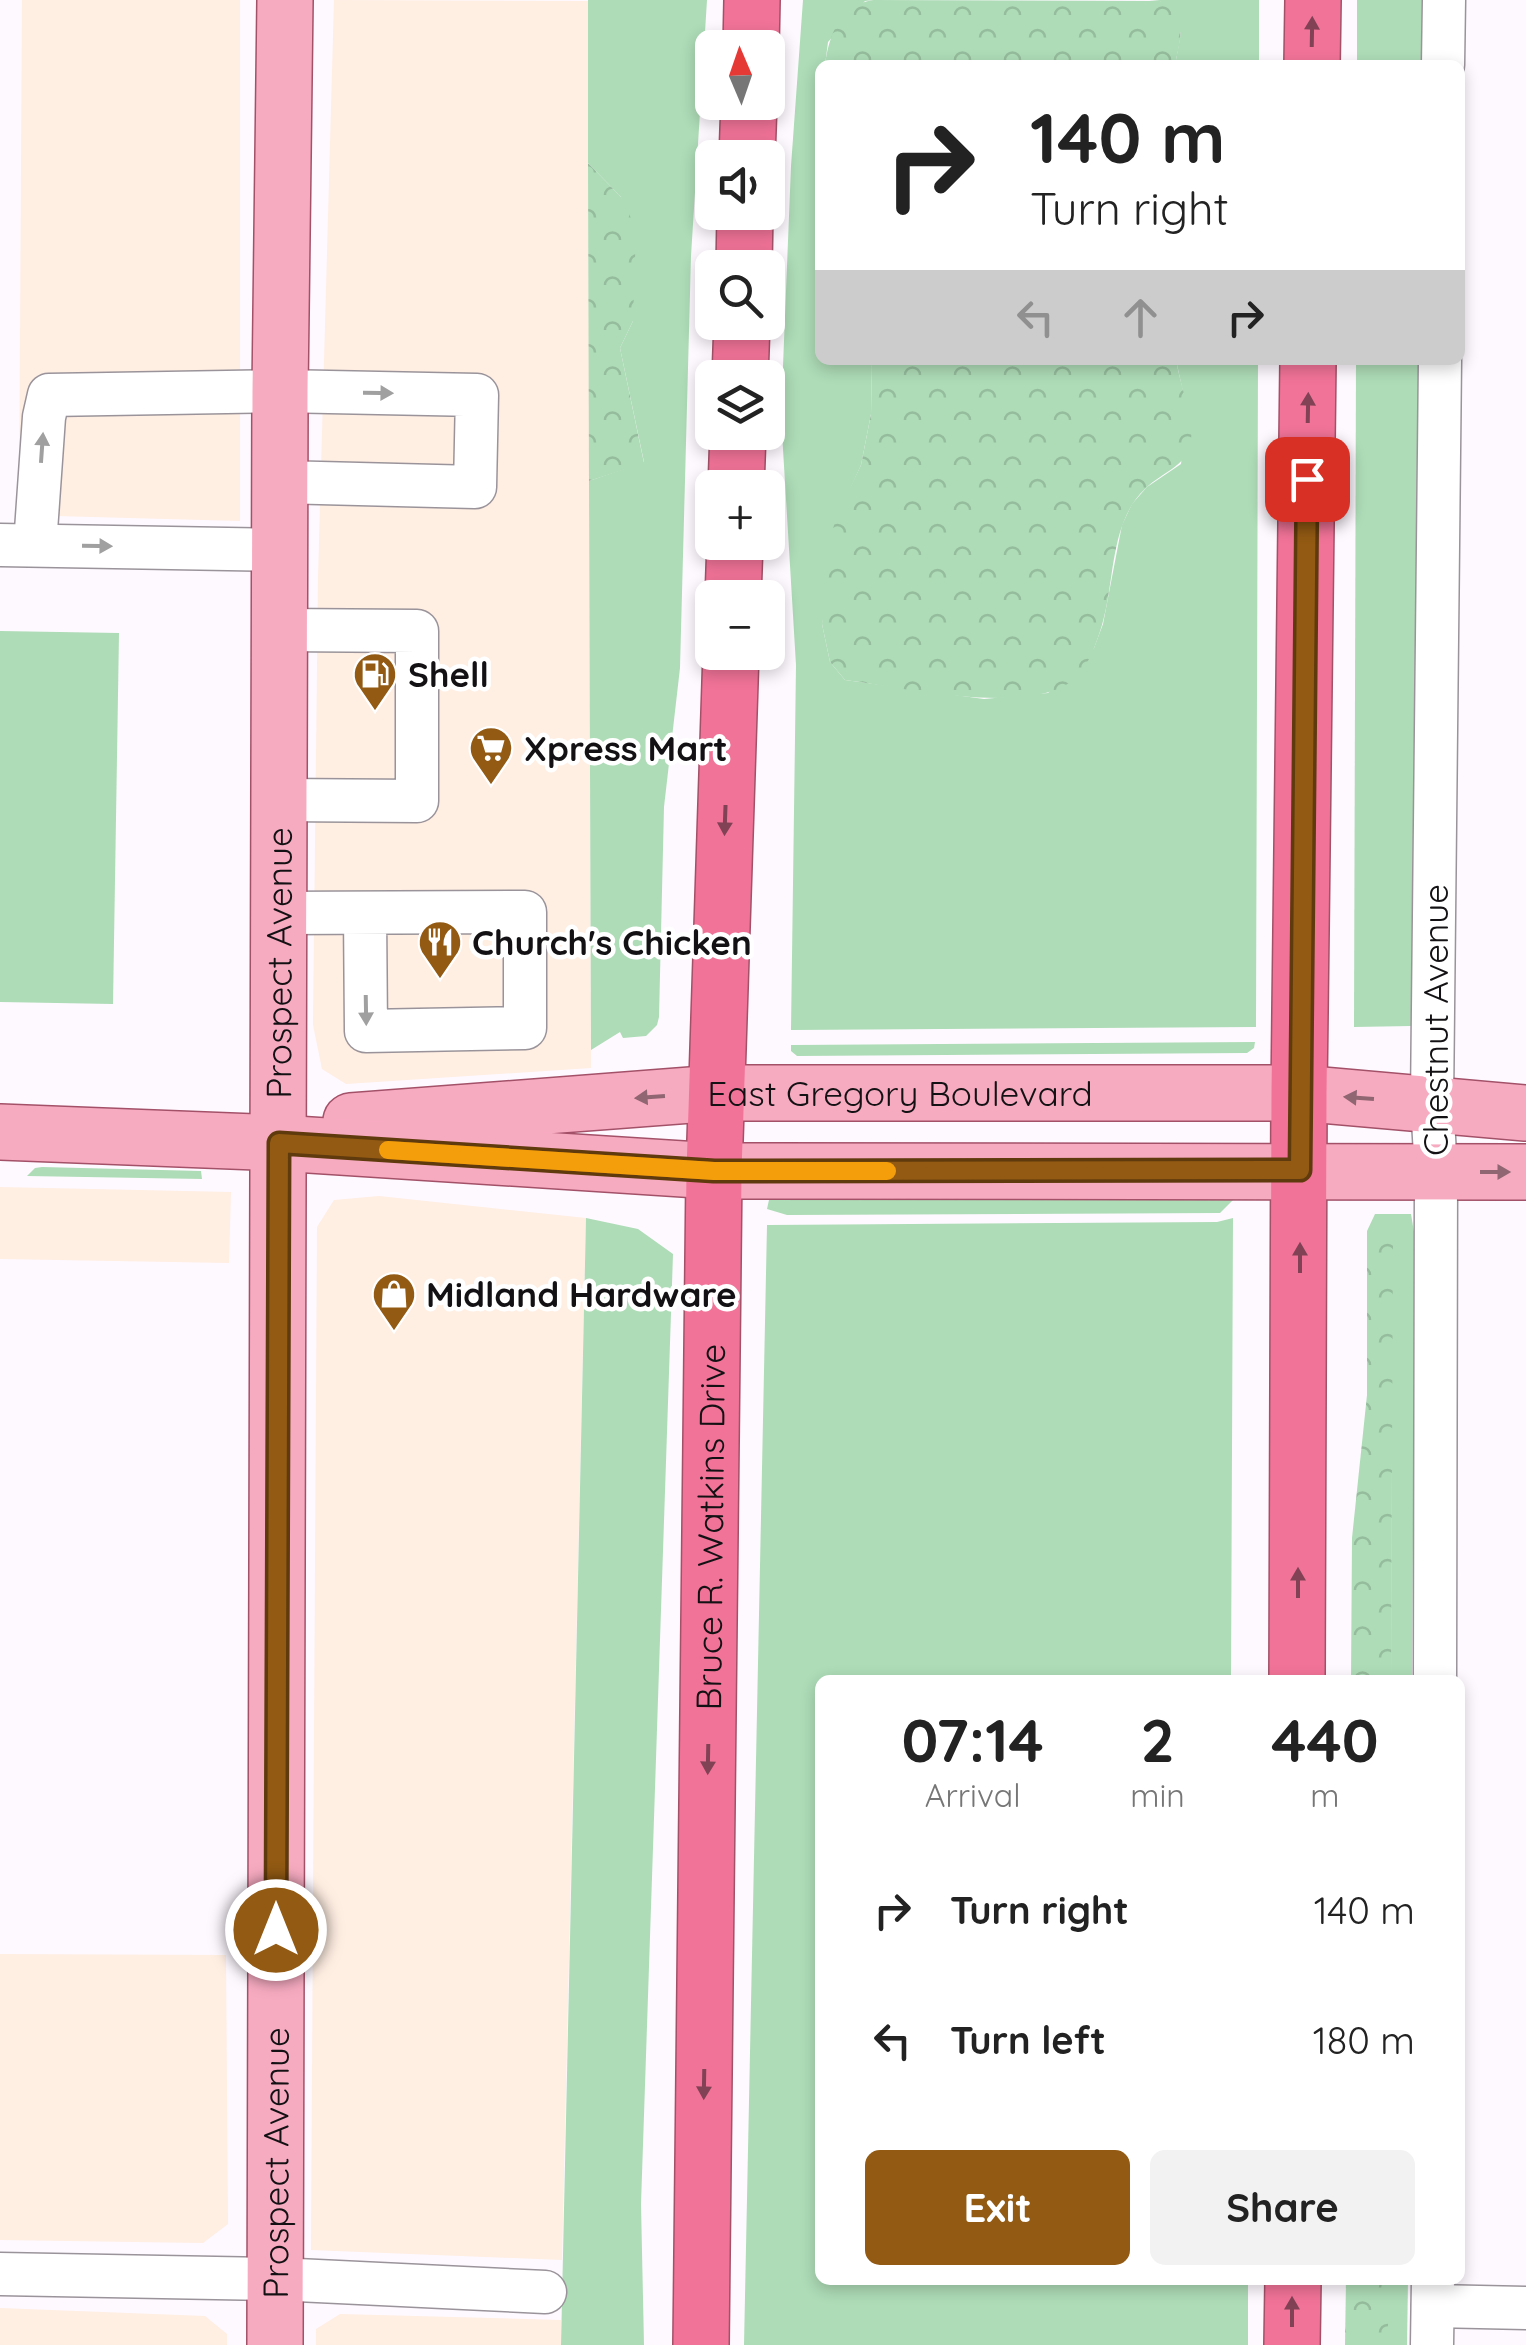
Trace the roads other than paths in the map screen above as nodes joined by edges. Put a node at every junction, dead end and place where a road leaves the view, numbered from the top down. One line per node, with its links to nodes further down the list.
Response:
1 (285, 0): 10 (main road, Prospect Avenue)
2 (752, 0): 5 (highway)
3 (1313, 0): 6 (highway, one-way to 3)
4 (1444, 0): 7 (street)
5 (751, 30)
6 (1312, 60)
7 (1443, 60)
8 (1308, 365): 20 (highway, one-way to 8)
9 (1440, 365): 21 (street, Chestnut Avenue)
10 (280, 391): 11 (main road, Prospect Avenue); 11 (street, one-way to 11); 12 (street, one-way to 10)
11 (282, 482): 13 (main road, Prospect Avenue)
12 (17, 545): 13 (street, one-way to 13)
13 (282, 550): 14 (main road, Prospect Avenue)
14 (282, 630): 16 (main road, Prospect Avenue); 16 (street)
15 (730, 670): 19 (highway, Bruce R. Watkins Drive, one-way to 19)
16 (281, 800): 17 (main road, Prospect Avenue)
17 (280, 913): 18 (street); 24 (main road, Prospect Avenue)
18 (365, 913): 18 (street, one-way to 18)
19 (717, 1092): 20 (main road, East Gregory Boulevard); 24 (main road, East Gregory Boulevard, one-way to 24); 26 (highway, Bruce R. Watkins Drive)
20 (1299, 1093): 21 (main road, East Gregory Boulevard, one-way to 20); 25 (highway)
21 (1432, 1103): 22 (main road, East Gregory Boulevard); 27 (street, Chestnut Avenue)
22 (1526, 1113)
23 (0, 1132): 24 (main road, East Gregory Boulevard)
24 (279, 1143): 26 (main road, East Gregory Boulevard); 32 (main road, Prospect Avenue)
25 (1300, 1170): 26 (main road, East Gregory Boulevard); 27 (main road, East Gregory Boulevard); 29 (highway, one-way to 25)
26 (714, 1171): 38 (highway, Bruce R. Watkins Drive, one-way to 38)
27 (1436, 1172): 28 (main road, East Gregory Boulevard, one-way to 28); 30 (street, Chestnut Avenue)
28 (1526, 1172)
29 (1297, 1675)
30 (1435, 1675)
31 (0, 2274): 32 (street)
32 (276, 2279): 34 (street); 37 (main road, Prospect Avenue)
33 (1292, 2285): 39 (highway, one-way to 33)
34 (546, 2292)
35 (1526, 2308): 36 (street)
36 (1433, 2310)
37 (276, 2345)
38 (702, 2345)
39 (1292, 2345)

